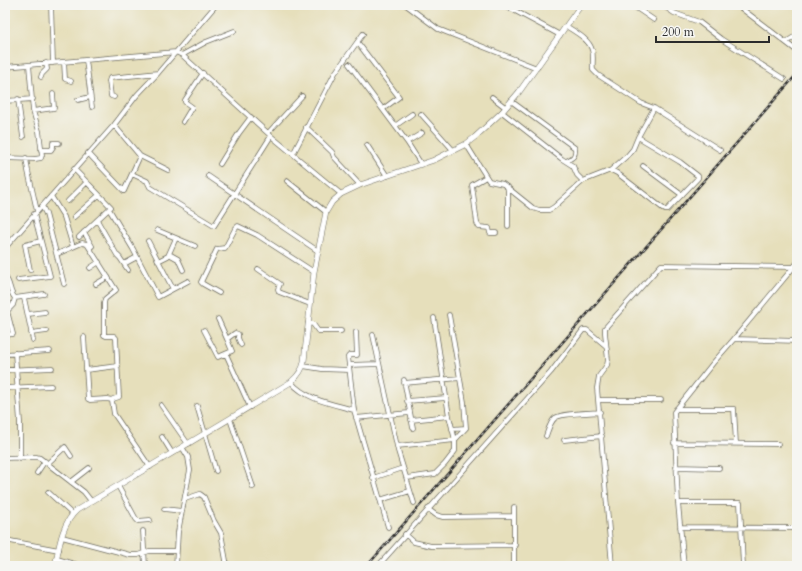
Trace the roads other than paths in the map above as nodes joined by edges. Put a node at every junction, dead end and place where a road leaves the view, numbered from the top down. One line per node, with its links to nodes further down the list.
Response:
1 (51, 5): 23 (street)
2 (216, 5): 18 (street)
3 (406, 5): 27 (street)
4 (580, 5): 10 (street)
5 (632, 5): 9 (street)
6 (662, 5): 31 (street)
7 (737, 5): 16 (street)
8 (506, 6): 13 (street)
9 (654, 20)
10 (566, 26): 13 (street); 44 (street)
11 (234, 31): 19 (street)
12 (363, 34): 15 (street)
13 (560, 35): 27 (street)
14 (797, 35): 16 (street)
15 (358, 42): 45 (street); 54 (street)
16 (786, 42): 17 (street)
17 (797, 51)
18 (176, 52): 19 (street); 20 (street); 28 (street)
19 (182, 55): 29 (street)
20 (86, 60): 21 (street); 35 (street)
21 (64, 62): 23 (street); 32 (street)
22 (46, 63): 23 (street); 25 (street); 30 (street)
23 (53, 63)
24 (349, 64): 45 (street)
25 (29, 65): 26 (street); 39 (street)
26 (5, 67)
27 (537, 68): 42 (street)
28 (158, 73): 37 (street); 52 (street)
29 (203, 73): 50 (street); 51 (street)
30 (41, 77)
31 (784, 79)
32 (71, 81)
33 (53, 94): 47 (street)
34 (302, 96): 56 (street)
35 (90, 97): 40 (street); 43 (street)
36 (492, 97): 46 (street)
37 (114, 98)
38 (18, 99): 39 (street); 41 (street); 58 (street)
39 (32, 99): 47 (street)
40 (78, 100)
41 (5, 101)
42 (511, 102): 46 (street); 71 (street)
43 (92, 107)
44 (654, 108): 57 (street); 65 (street)
45 (383, 109): 53 (street)
46 (504, 110): 62 (street); 71 (street)
47 (33, 111): 63 (street)
48 (412, 114): 53 (street)
49 (421, 114): 64 (street)
50 (251, 117): 56 (street); 72 (street)
51 (183, 122)
52 (114, 125): 66 (street); 68 (street)
53 (395, 126): 60 (street)
54 (306, 127): 67 (street); 85 (street)
55 (422, 133): 60 (street)
56 (269, 135): 67 (street); 87 (street)
57 (638, 136): 77 (street); 90 (street)
58 (23, 137)
59 (59, 142): 63 (street)
60 (407, 142): 73 (street)
61 (367, 144): 80 (street)
62 (466, 144): 64 (street); 81 (street)
63 (41, 150): 70 (street)
64 (453, 150): 73 (street)
65 (720, 150)
66 (88, 154): 75 (street); 78 (street)
67 (292, 154): 88 (street)
68 (140, 156): 76 (street); 78 (street)
69 (5, 158): 70 (street)
70 (26, 158): 96 (street)
71 (566, 161): 83 (street)
72 (220, 164)
73 (421, 164): 80 (street)
74 (643, 166): 90 (street)
75 (74, 169): 84 (street); 91 (street)
76 (168, 170)
77 (611, 170): 83 (street); 90 (street)
78 (132, 174): 87 (street)
79 (208, 176): 87 (street)
80 (387, 176): 85 (street)
81 (486, 176): 86 (street); 102 (street)
82 (287, 181): 95 (street)
83 (583, 181): 86 (street)
84 (87, 182): 89 (street); 92 (street)
85 (360, 185): 88 (street)
86 (508, 187): 99 (street)
87 (234, 194): 110 (street)
88 (341, 194): 95 (street)
89 (99, 195): 94 (street); 97 (street)
90 (682, 195)
91 (51, 196): 93 (street); 109 (street)
92 (68, 201)
93 (42, 206): 96 (street); 111 (street)
94 (109, 209): 98 (street); 113 (street)
95 (326, 212): 110 (street)
96 (36, 213): 105 (street); 108 (street)
97 (74, 218)
98 (97, 220): 101 (street); 116 (street)
99 (508, 226)
100 (157, 230): 104 (street)
101 (84, 232): 103 (street); 118 (street)
102 (496, 233)
103 (79, 237)
104 (176, 238): 107 (street); 112 (street)
105 (41, 241): 121 (street); 127 (street)
106 (148, 241): 114 (street)
107 (194, 246)
108 (5, 248)
109 (73, 248): 111 (street); 115 (street)
110 (318, 251): 124 (street)
111 (57, 254): 129 (street)
112 (169, 254): 114 (street); 123 (street)
113 (137, 257): 116 (street); 131 (street)
114 (158, 261): 131 (street)
115 (99, 262): 119 (street); 125 (street)
116 (124, 264): 122 (street)
117 (796, 265): 152 (street); 156 (street)
118 (104, 266)
119 (90, 268)
120 (258, 269): 136 (street)
121 (30, 270)
122 (128, 270)
123 (183, 270)
124 (314, 272): 132 (street); 136 (street)
125 (108, 277): 130 (street); 162 (street)
126 (5, 278): 134 (street)
127 (18, 280)
128 (188, 281): 131 (street)
129 (64, 284)
130 (96, 284)
131 (173, 289)
132 (220, 293)
133 (44, 294): 135 (street)
134 (15, 298): 135 (street); 148 (street)
135 (24, 298): 138 (street)
136 (310, 304): 142 (street)
137 (45, 312): 138 (street)
138 (28, 314): 147 (street)
139 (449, 315): 169 (street)
140 (434, 318): 170 (street)
141 (218, 319): 151 (street)
142 (308, 323): 145 (street); 163 (street)
143 (204, 330): 160 (street)
144 (46, 331): 147 (street)
145 (341, 332)
146 (356, 332): 164 (street)
147 (31, 333): 153 (street)
148 (5, 335)
149 (373, 335): 161 (street)
150 (84, 337): 168 (street)
151 (227, 339): 155 (street); 160 (street)
152 (734, 339): 154 (street); 183 (street)
153 (32, 340)
154 (797, 341)
155 (241, 345)
156 (606, 346): 177 (street); 234 (street)
157 (50, 351): 158 (street)
158 (15, 353): 159 (street); 166 (street)
159 (5, 354)
160 (226, 354): 182 (street)
161 (379, 364): 164 (street); 187 (street)
162 (118, 366): 168 (street); 176 (street)
163 (303, 366): 164 (street); 171 (street)
164 (349, 367): 184 (street)
165 (52, 368): 166 (street)
166 (16, 369): 167 (street); 173 (street)
167 (5, 370)
168 (86, 370): 176 (street)
169 (460, 378): 170 (street); 194 (street)
170 (443, 379): 175 (street); 179 (street)
171 (291, 382): 182 (street); 184 (street)
172 (51, 386): 173 (street)
173 (18, 387): 174 (street); 211 (street)
174 (5, 388)
175 (446, 398): 179 (street); 188 (street)
176 (112, 400): 213 (street)
177 (598, 400): 178 (street); 185 (street)
178 (661, 400)
179 (407, 401): 186 (street)
180 (161, 405): 203 (street)
181 (197, 406): 196 (street)
182 (250, 407): 190 (street)
183 (676, 409): 202 (street); 204 (street)
184 (354, 410): 189 (street)
185 (600, 412): 192 (street); 197 (street); 198 (street)
186 (409, 413): 187 (street); 191 (street)
187 (391, 416): 189 (street); 206 (street)
188 (449, 416): 191 (street); 195 (street)
189 (356, 418): 220 (street)
190 (230, 420): 196 (street); 224 (street)
191 (411, 420): 193 (street)
192 (547, 422)
193 (413, 428)
194 (466, 428): 195 (street); 200 (street)
195 (452, 429): 200 (street)
196 (204, 435): 203 (street); 218 (street)
197 (546, 436)
198 (602, 436): 201 (street); 259 (street)
199 (162, 437): 208 (street)
200 (455, 440): 206 (street); 221 (street)
201 (564, 440)
202 (674, 443): 204 (street); 214 (street)
203 (188, 444): 207 (street)
204 (736, 444): 205 (street)
205 (778, 444)
206 (397, 446): 216 (street)
207 (182, 448): 208 (street); 227 (street)
208 (172, 453): 213 (street)
209 (71, 456): 212 (street)
210 (5, 458): 211 (street)
211 (20, 458): 212 (street)
212 (46, 462): 219 (street); 222 (street)
213 (150, 467): 223 (street)
214 (676, 467): 217 (street); 231 (street)
215 (89, 468): 222 (street)
216 (403, 468): 220 (street); 221 (street)
217 (719, 468)
218 (216, 471)
219 (37, 473)
220 (373, 478): 228 (street)
221 (406, 478): 225 (street)
222 (71, 482): 229 (street)
223 (118, 486): 229 (street); 238 (street)
224 (253, 487)
225 (410, 491): 228 (street); 230 (street)
226 (48, 492): 236 (street)
227 (185, 499): 235 (street); 256 (street)
228 (380, 500): 240 (street)
229 (91, 501): 236 (street)
230 (414, 503)
231 (678, 503): 239 (street); 241 (street)
232 (514, 506): 237 (street)
233 (164, 509): 235 (street)
234 (428, 509): 237 (street); 244 (street)
235 (182, 511): 249 (street)
236 (72, 514): 245 (street)
237 (514, 516): 247 (street)
238 (150, 520)
239 (680, 527): 241 (street); 260 (street)
240 (388, 528)
241 (742, 528): 242 (street); 261 (street)
242 (797, 528)
243 (144, 531): 250 (street)
244 (405, 534): 247 (street); 257 (street)
245 (62, 537): 248 (street); 250 (street)
246 (5, 540): 248 (street)
247 (515, 545): 258 (street)
248 (59, 550): 251 (street)
249 (176, 551): 250 (street); 255 (street)
250 (144, 552): 254 (street)
251 (57, 559): 252 (street); 253 (street)
252 (55, 566)
253 (81, 566)
254 (145, 566)
255 (176, 566)
256 (227, 566)
257 (378, 566)
258 (514, 566)
259 (612, 566)
260 (684, 566)
261 (743, 566)

